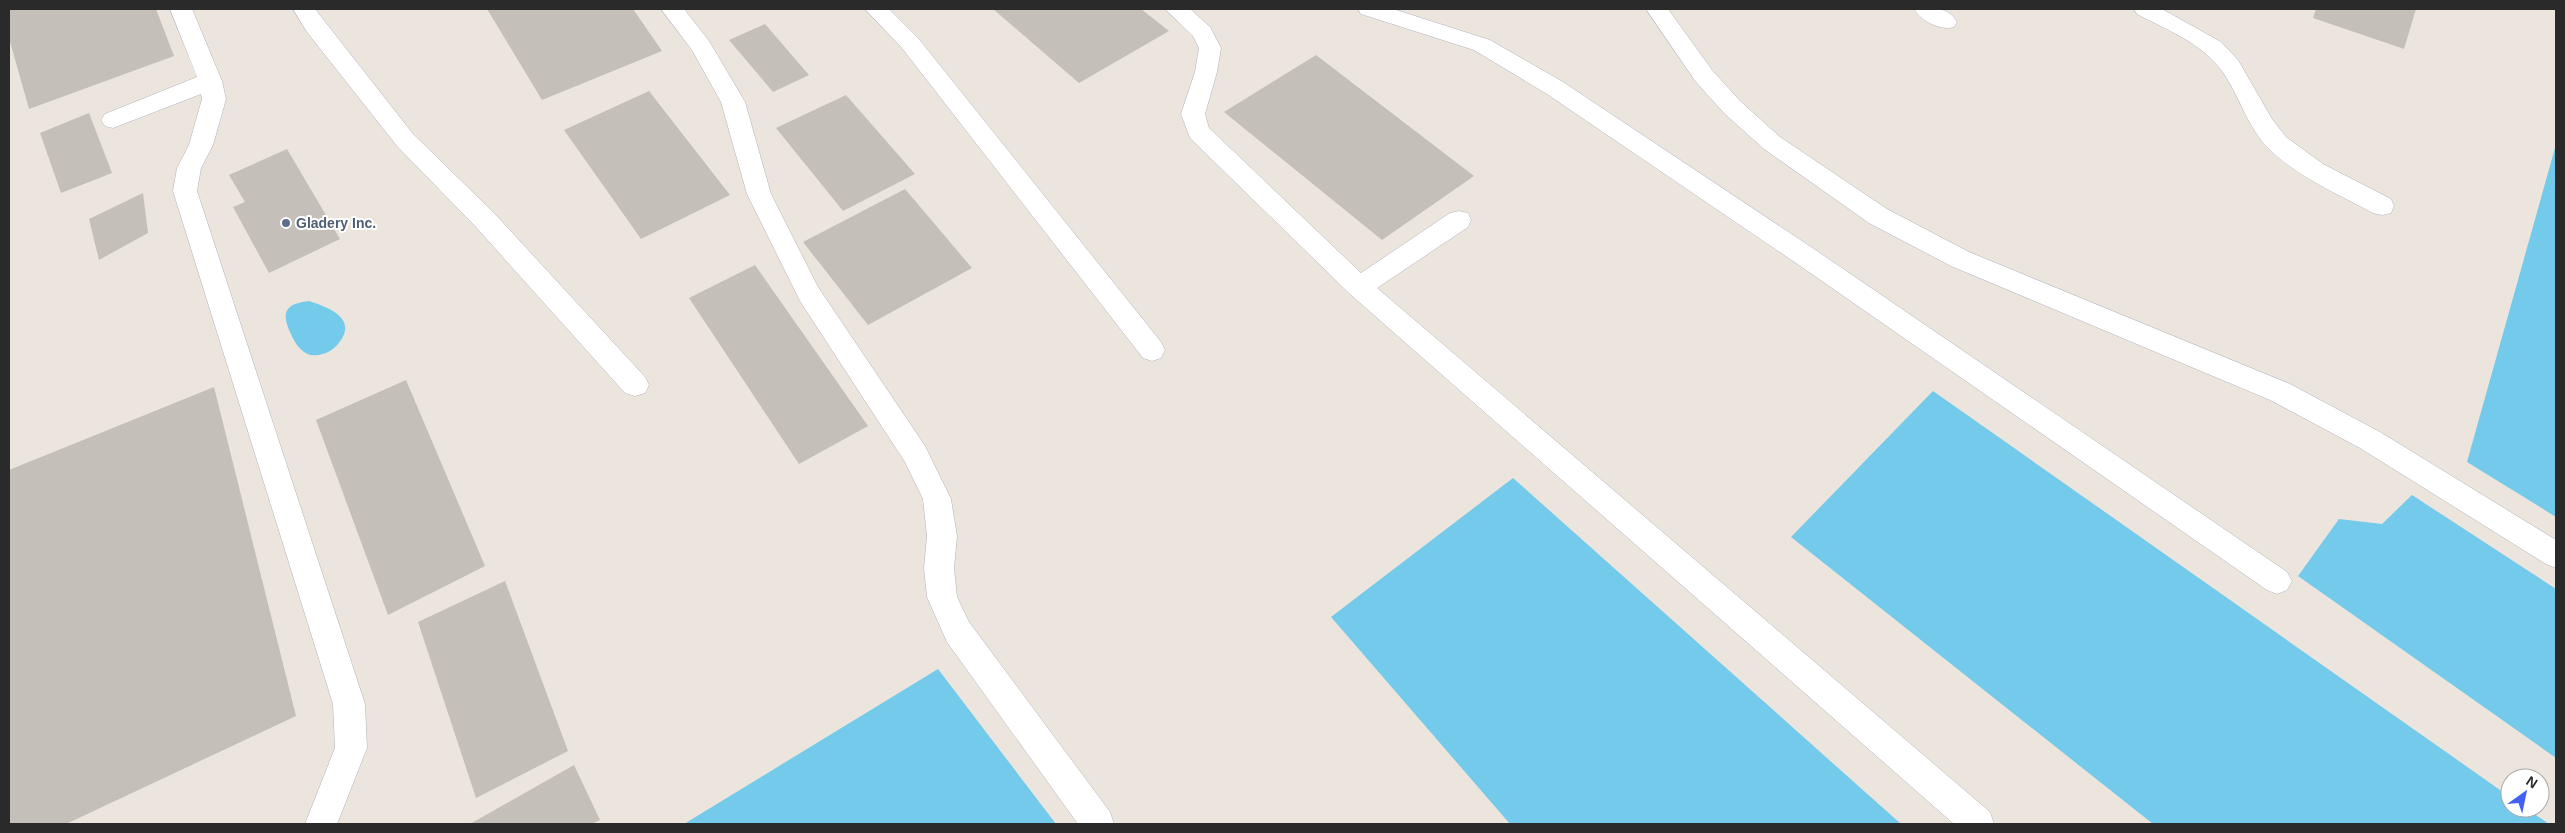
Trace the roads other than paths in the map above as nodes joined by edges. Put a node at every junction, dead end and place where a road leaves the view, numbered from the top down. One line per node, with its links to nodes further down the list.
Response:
1 (181, 9): 11 (lane)
2 (304, 9): 17 (lane)
3 (672, 9): 21 (lane)
4 (876, 9): 16 (lane)
5 (1176, 9): 15 (lane)
6 (1369, 9): 19 (lane)
7 (1657, 9): 18 (lane)
8 (1925, 9): 10 (lane)
9 (2145, 9): 13 (lane)
10 (1946, 22)
11 (210, 81): 12 (lane); 20 (lane)
12 (113, 120)
13 (2382, 206)
14 (1458, 220): 15 (lane)
15 (1359, 287): 22 (lane)
16 (1152, 350)
17 (635, 385)
18 (2556, 555)
19 (2277, 581)
20 (321, 824)
21 (1098, 824)
22 (1978, 824)

